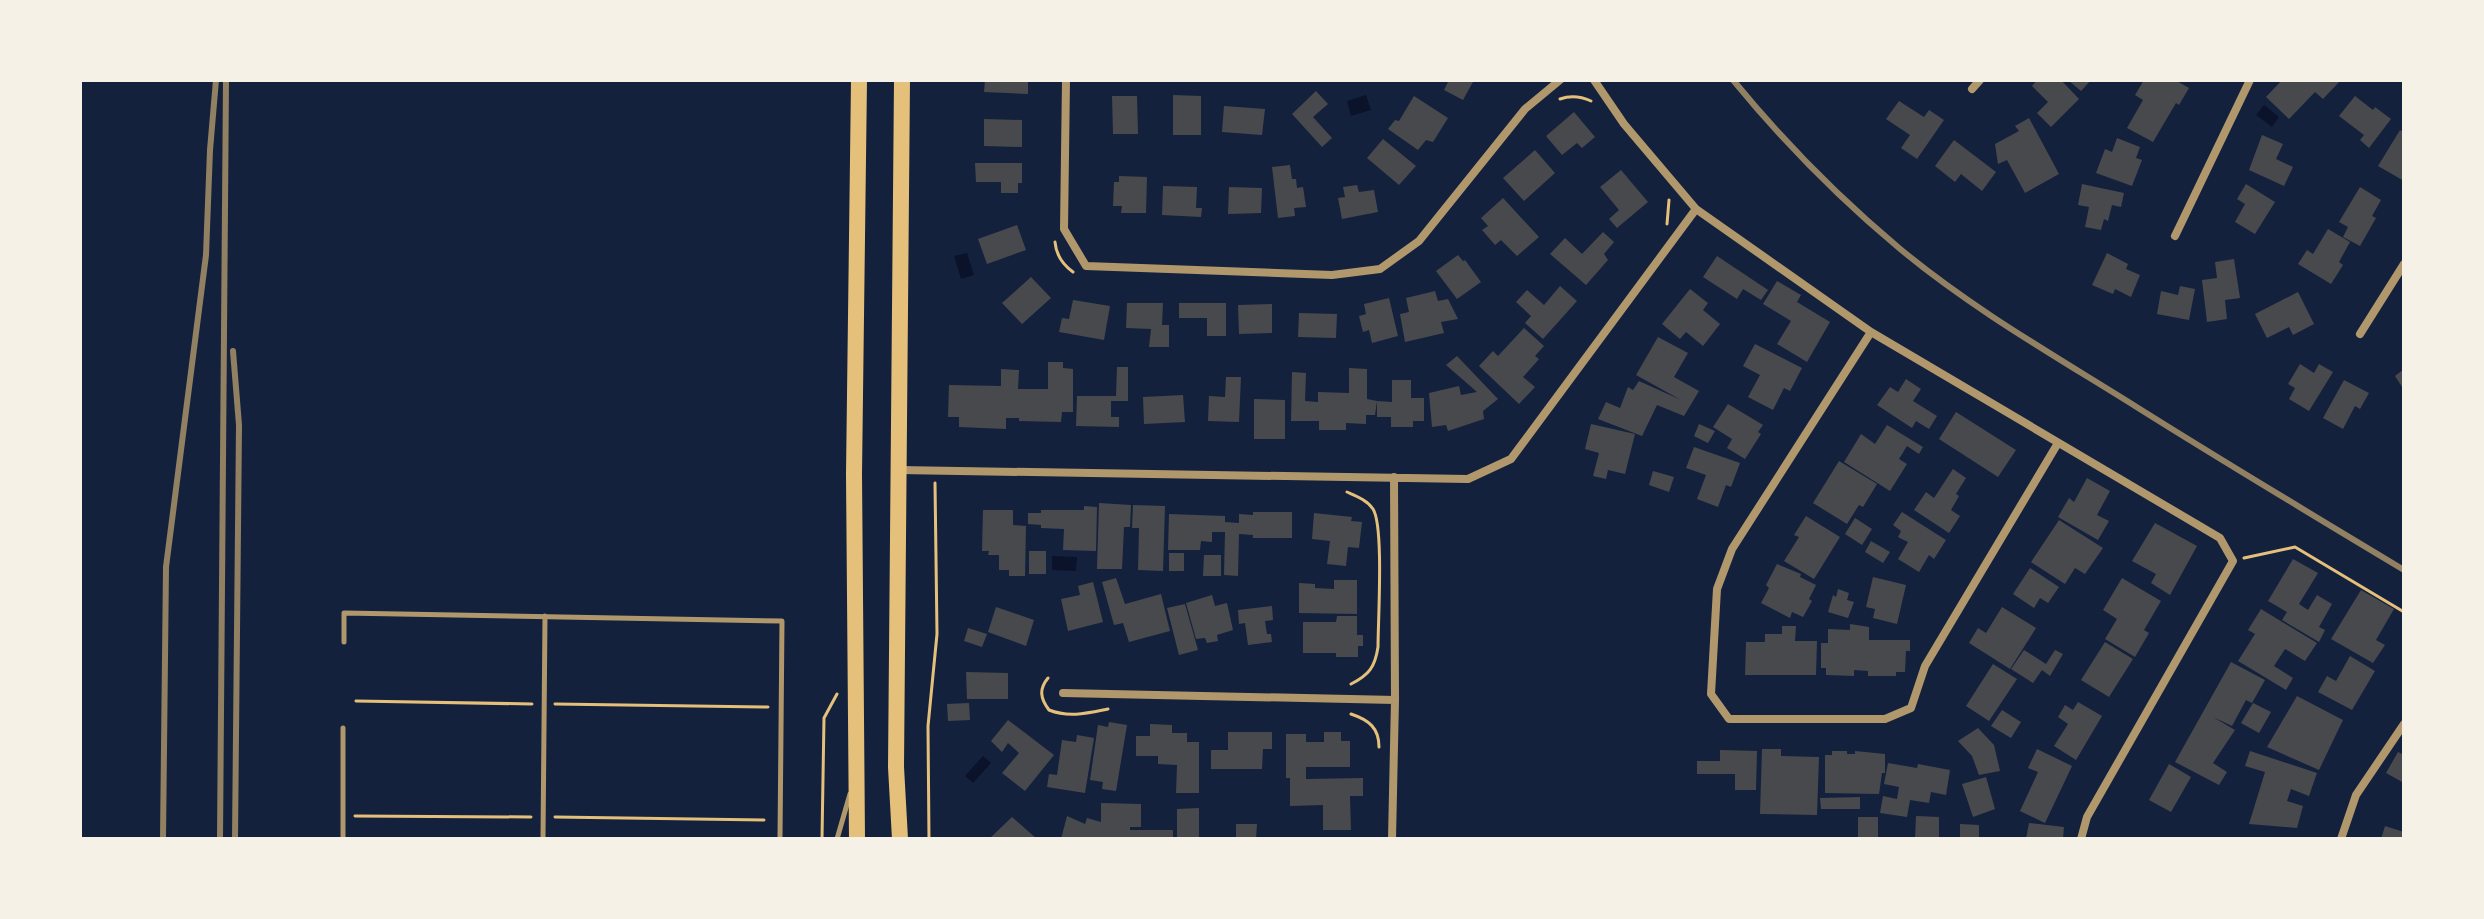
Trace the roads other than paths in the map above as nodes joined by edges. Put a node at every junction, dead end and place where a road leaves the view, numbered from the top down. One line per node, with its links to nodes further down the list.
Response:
1 (859, 80): 23 (highway)
2 (902, 80): 15 (highway)
3 (1066, 80): 4 (street)
4 (1560, 80)
5 (1594, 80): 9 (street)
6 (1980, 80): 8 (street)
7 (2250, 80): 10 (street)
8 (1972, 89)
9 (1696, 209): 12 (street); 16 (street)
10 (2175, 236)
11 (2404, 264): 13 (street)
12 (1871, 332): 14 (street); 14 (street)
13 (2360, 334)
14 (2058, 443): 31 (street)
15 (899, 470): 16 (street); 29 (highway)
16 (1394, 477): 20 (street)
17 (545, 616): 18 (lane); 25 (lane); 26 (lane)
18 (344, 642)
19 (1063, 693): 20 (street)
20 (1395, 700): 30 (street)
21 (2403, 727): 32 (street)
22 (343, 728): 24 (lane)
23 (856, 773): 27 (lane); 28 (highway)
24 (343, 839)
25 (543, 839)
26 (780, 839)
27 (837, 839)
28 (857, 839)
29 (900, 839)
30 (1392, 839)
31 (2081, 839)
32 (2341, 839)

